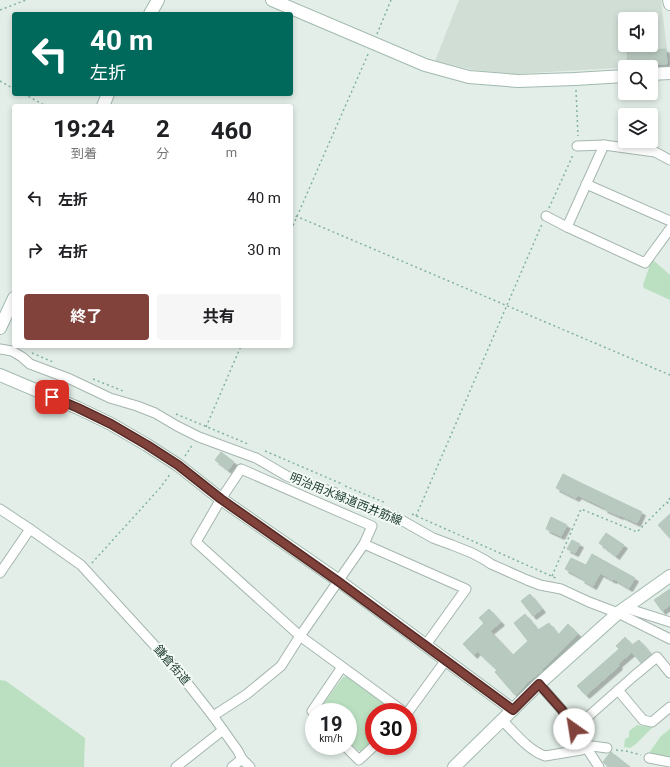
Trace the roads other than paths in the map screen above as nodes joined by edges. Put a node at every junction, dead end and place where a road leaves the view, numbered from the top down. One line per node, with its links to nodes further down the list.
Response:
1 (158, 0): 5 (street)
2 (272, 0): 8 (street)
3 (669, 0): 4 (street)
4 (670, 4)
5 (151, 12)
6 (670, 73): 7 (street)
7 (658, 74)
8 (618, 76)
9 (604, 145): 10 (street); 11 (street); 12 (street)
10 (577, 146)
11 (670, 160)
12 (586, 184): 14 (street); 15 (street)
13 (546, 216): 15 (street)
14 (670, 221)
15 (567, 226): 16 (street)
16 (670, 229)
17 (12, 302): 18 (street)
18 (0, 328)
19 (0, 349): 28 (street, 明治用水緑道西井筋線)
20 (0, 375): 21 (street)
21 (221, 499): 24 (street); 27 (street); 30 (street)
22 (0, 510): 23 (street, 鎌倉街道)
23 (30, 529): 25 (street); 43 (street, 鎌倉街道)
24 (364, 544): 27 (street); 32 (street)
25 (0, 573)
26 (670, 576): 28 (street)
27 (339, 582): 30 (street); 32 (street)
28 (622, 611): 29 (street); 31 (street, 明治用水緑道西井筋線); 36 (street)
29 (670, 622)
30 (300, 636): 34 (street); 43 (street)
31 (670, 639)
32 (425, 646): 33 (street)
33 (446, 660): 40 (street); 42 (street)
34 (342, 666): 38 (street); 39 (street)
35 (670, 673): 37 (street)
36 (539, 684): 42 (street); 45 (street)
37 (618, 690): 41 (street); 45 (street)
38 (317, 703)
39 (392, 703)
40 (415, 703)
41 (670, 707)
42 (513, 710): 44 (street)
43 (214, 716): 46 (street, 鎌倉街道)
44 (502, 720): 47 (street); 57 (street)
45 (574, 729): 47 (street)
46 (223, 730): 52 (street, 鎌倉街道); 54 (street)
47 (586, 748): 48 (street); 58 (street)
48 (607, 748)
49 (365, 754): 50 (street)
50 (354, 755)
51 (649, 758): 53 (street)
52 (242, 759): 55 (street); 56 (street, 鎌倉街道)
53 (670, 762)
54 (176, 767)
55 (232, 767)
56 (250, 767)
57 (454, 767)
58 (599, 767)

